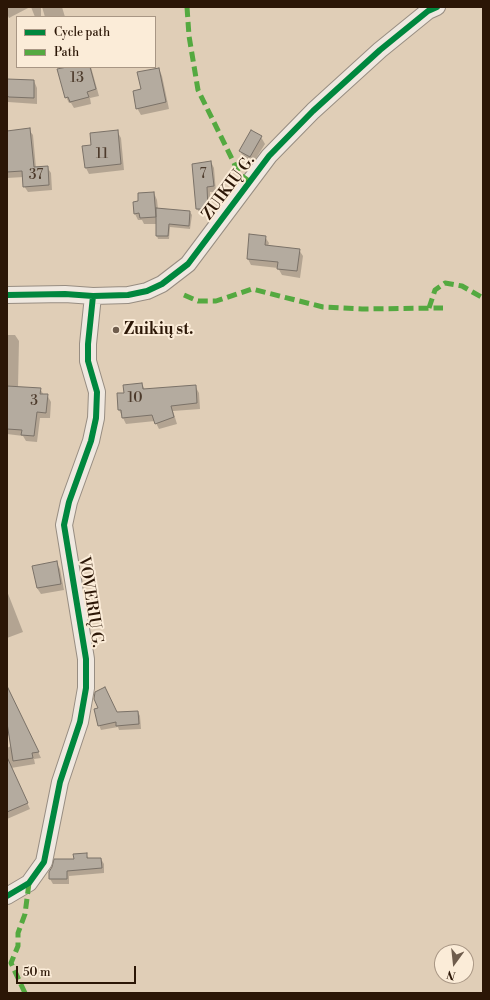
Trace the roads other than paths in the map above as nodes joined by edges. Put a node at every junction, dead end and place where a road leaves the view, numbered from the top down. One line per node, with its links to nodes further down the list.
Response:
1 (437, 7): 3 (street, ZUIKIŲ G.)
2 (7, 295): 3 (street, ZUIKIŲ G.)
3 (93, 296): 4 (street, VOVERIŲ G.)
4 (7, 896)

